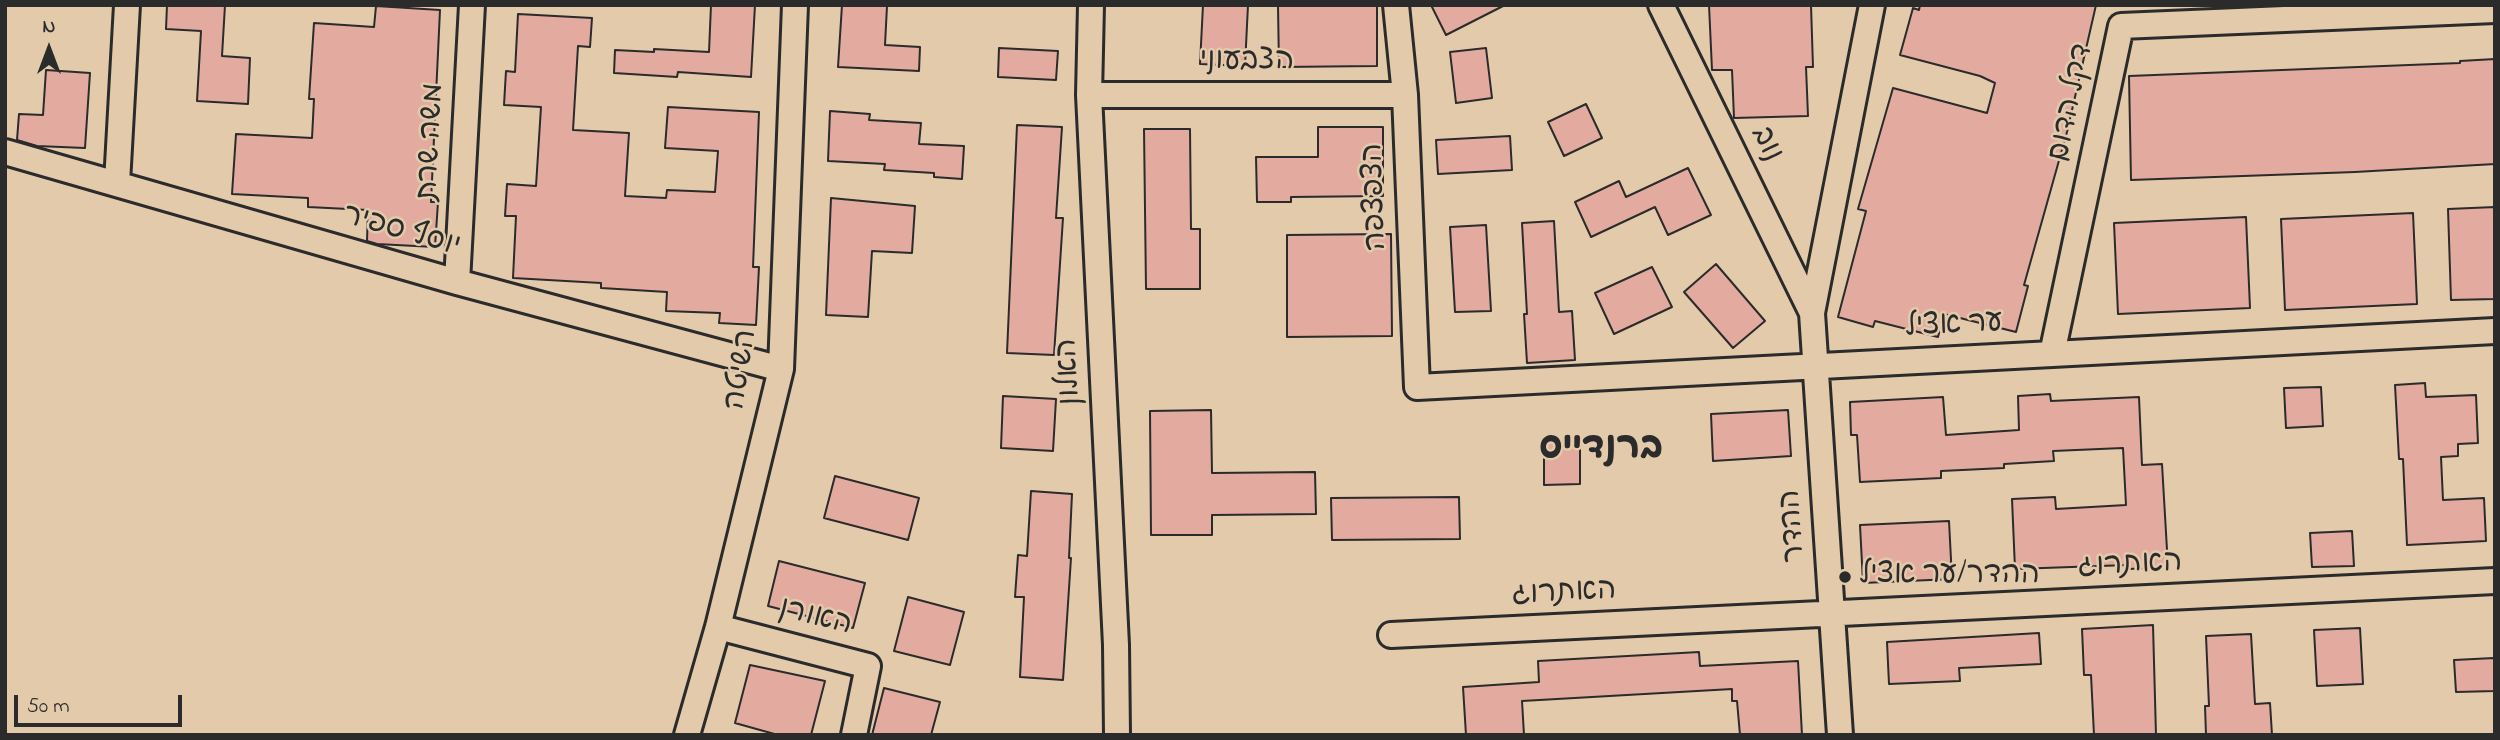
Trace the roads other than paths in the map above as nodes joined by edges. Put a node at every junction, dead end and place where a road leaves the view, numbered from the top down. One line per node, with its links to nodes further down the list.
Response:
1 (127, 5): 12 (street)
2 (472, 5): 13 (street, משה שרת)
3 (795, 5): 18 (street, השיטה)
4 (1091, 5): 9 (street, האלון)
5 (1396, 5): 10 (street, הצפצפה)
6 (1661, 5): 14 (street, נוב)
7 (1872, 5): 14 (street)
8 (2495, 10): 16 (street, דקל הדום)
9 (1089, 95): 10 (street, הצבעוני); 26 (street, האלון)
10 (1405, 95): 19 (street, הצפצפה)
11 (5, 152): 12 (street, יוסף ספיר)
12 (117, 183): 13 (street, יוסף ספיר)
13 (457, 282): 18 (street, יוסף ספיר)
14 (1812, 313): 17 (street, ההדר)
15 (2495, 331): 16 (street, ער אציל)
16 (2052, 354): 17 (street, ער אציל)
17 (1815, 364): 19 (street, ער אציל); 21 (street, ההדר)
18 (781, 369): 22 (street, השיטה)
19 (1416, 387)
20 (2495, 581): 21 (street, האתרוג)
21 (1832, 613): 23 (street, האתרוג); 27 (street, ההדר)
22 (718, 627): 24 (street, השיטה); 25 (street, האורן)
23 (1391, 635)
24 (687, 735)
25 (854, 735)
26 (1117, 735)
27 (1840, 735)

